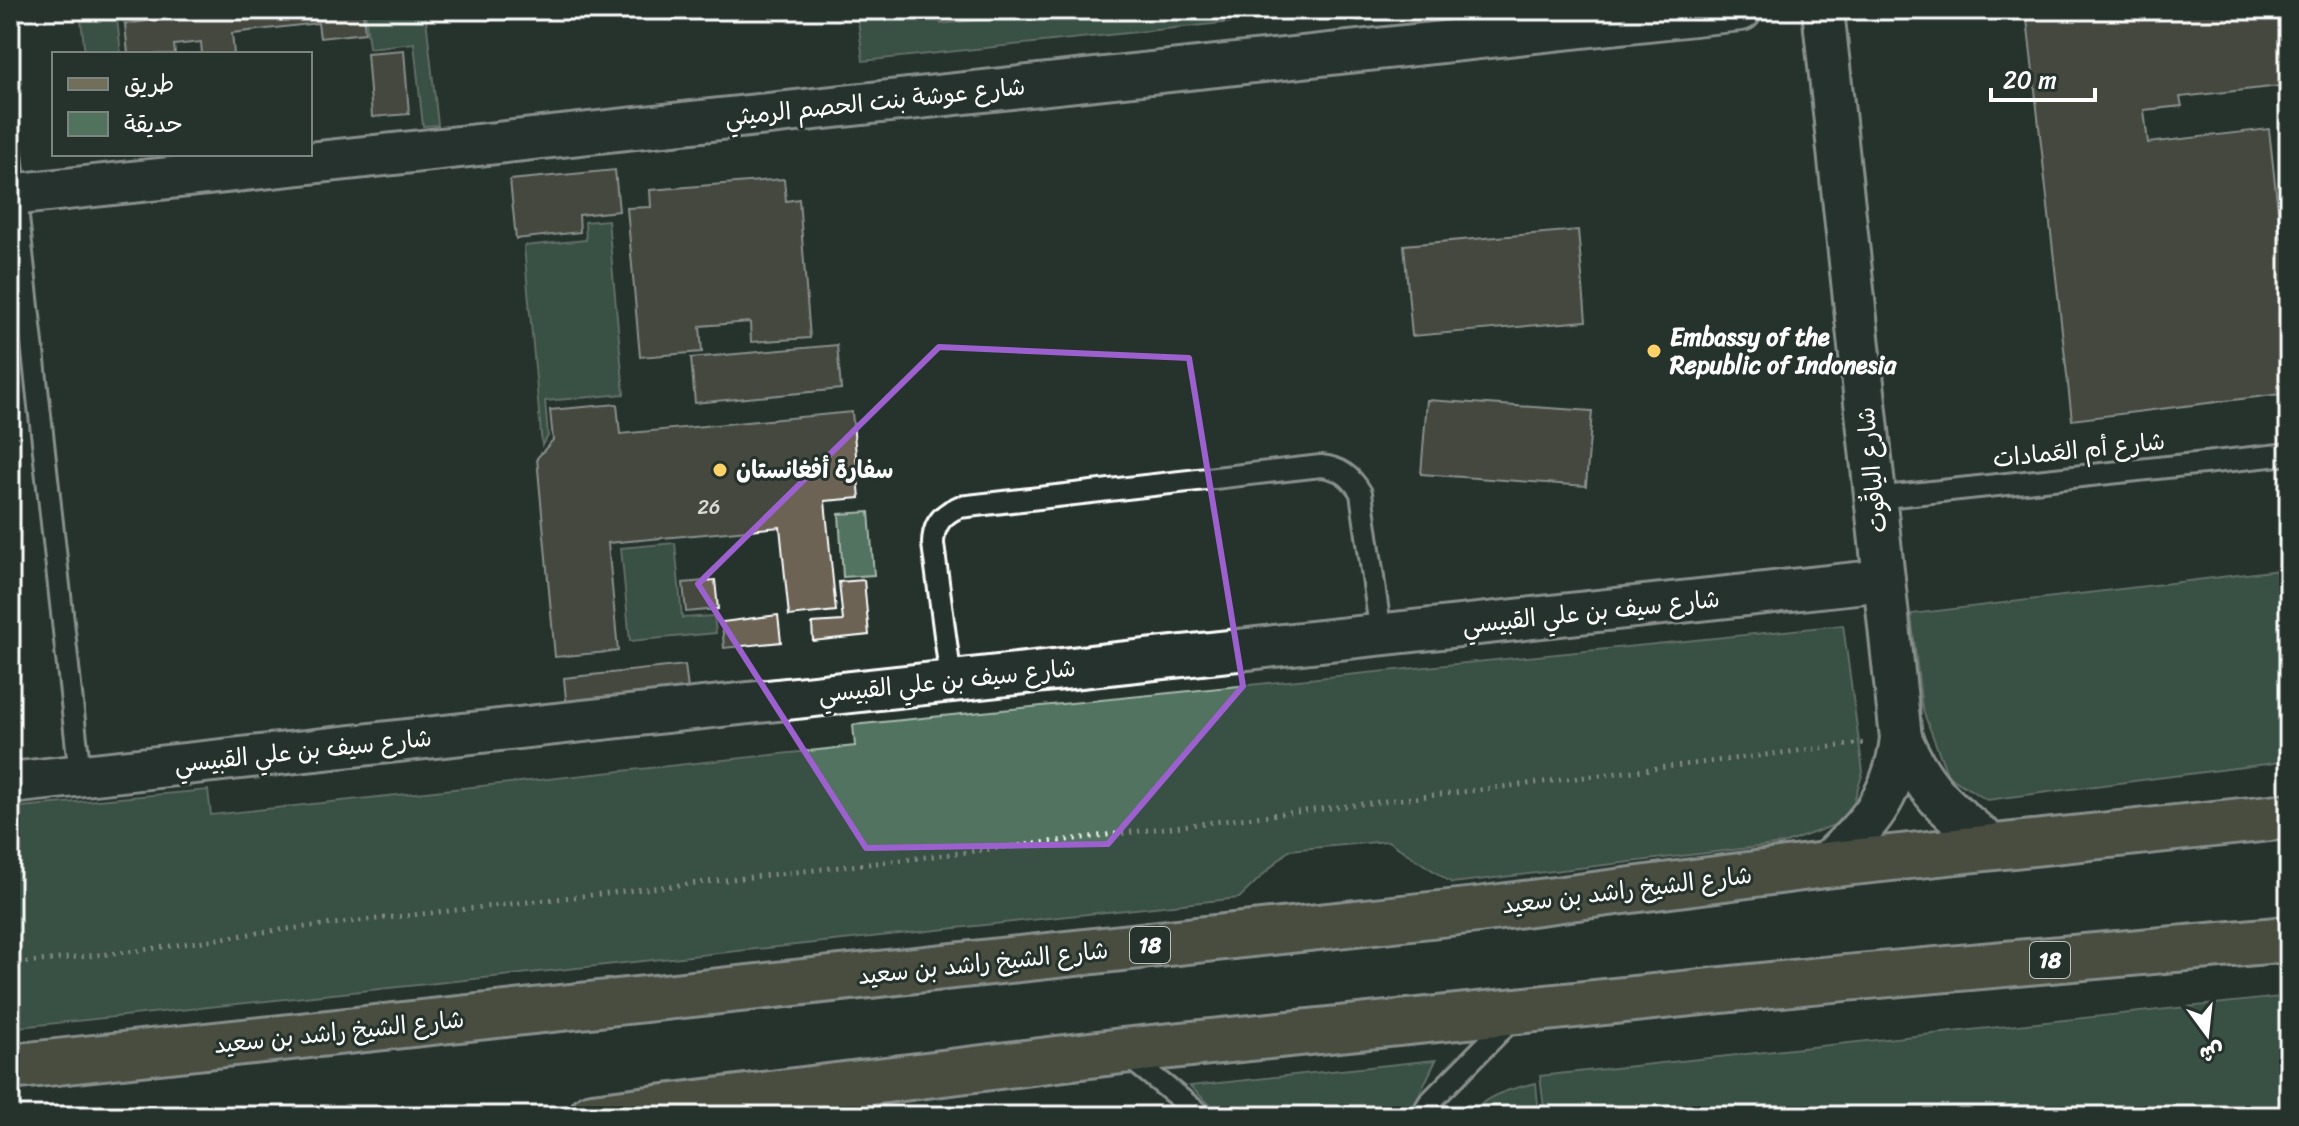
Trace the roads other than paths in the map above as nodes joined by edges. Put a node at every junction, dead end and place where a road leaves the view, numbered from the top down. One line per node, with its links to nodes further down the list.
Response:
1 (1741, 10): 4 (street, شارع عوشة بنت الحصم الرميثي)
2 (1823, 10): 6 (street, شارع الياقُوت)
3 (10, 145): 4 (lane)
4 (13, 194): 11 (lane)
5 (2289, 454): 6 (lane, شارع أم العَمادات)
6 (1875, 498): 7 (street, شارع الياقُوت)
7 (1884, 580): 8 (street, شارع سيف بن علي القبيسي); 10 (street, شارع الياقُوت)
8 (1381, 634): 9 (street, شارع سيف بن علي القبيسي); 9 (lane)
9 (951, 681): 11 (street, شارع سيف بن علي القبيسي)
10 (1885, 740): 14 (street, شارع الياقُوت); 15 (street, شارع الياقُوت)
11 (80, 775): 12 (street, شارع سيف بن علي القبيسي)
12 (10, 783)
13 (2289, 816): 14 (main road, شارع الشيخ راشد بن سعيد / 18)
14 (1995, 848): 15 (main road, شارع الشيخ راشد بن سعيد / 18)
15 (1825, 865): 19 (main road, شارع الشيخ راشد بن سعيد / 18)
16 (2289, 939): 17 (main road, 18)
17 (1521, 1009): 18 (main road, 18); 22 (lane)
18 (1122, 1051): 20 (main road, 18); 21 (lane)
19 (10, 1067)
20 (592, 1116)
21 (1202, 1116)
22 (1421, 1116)

